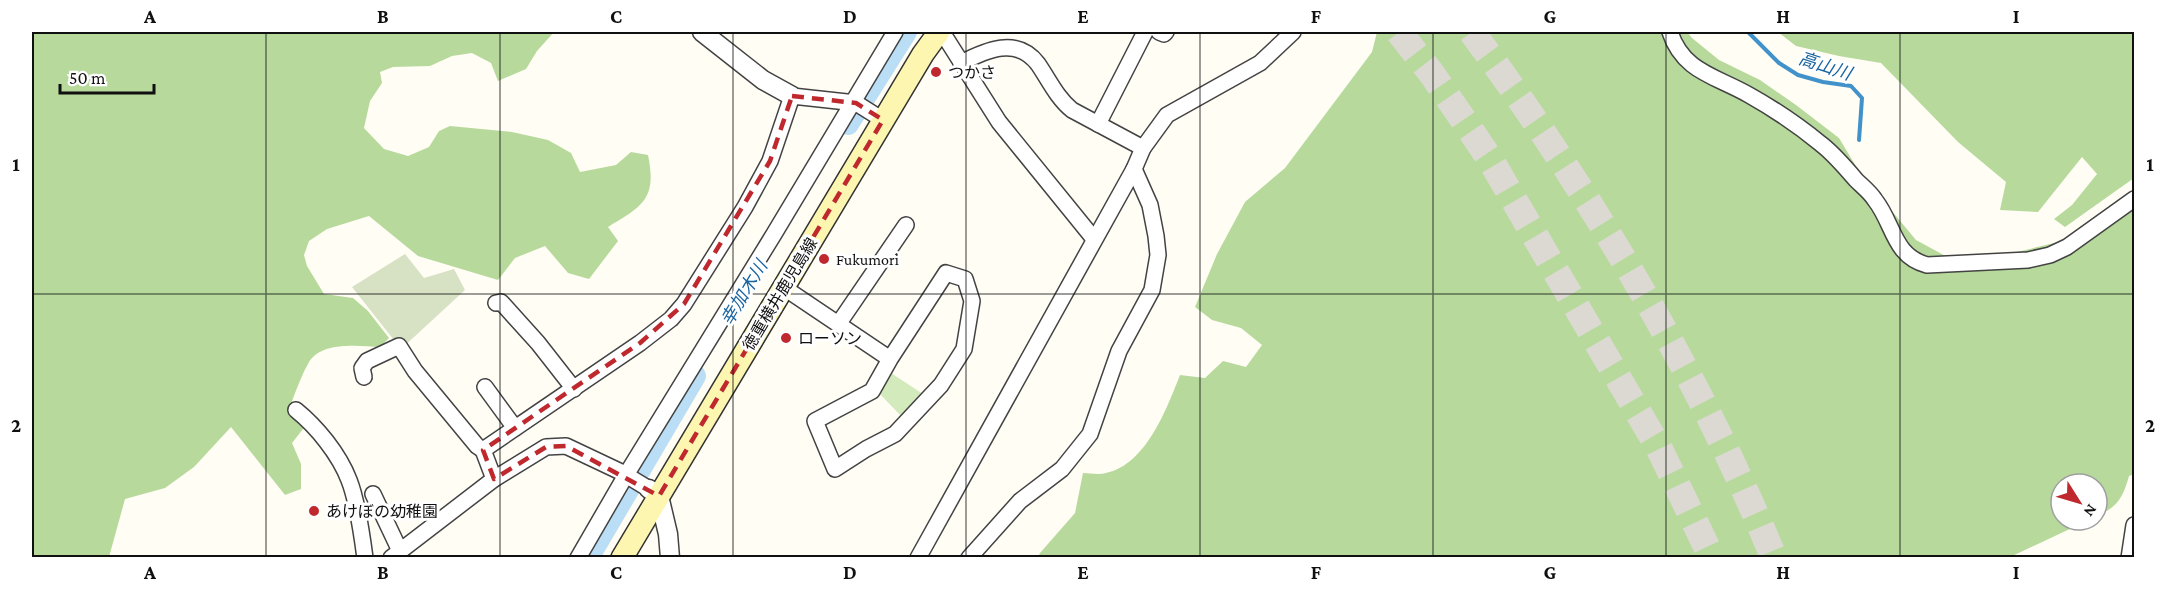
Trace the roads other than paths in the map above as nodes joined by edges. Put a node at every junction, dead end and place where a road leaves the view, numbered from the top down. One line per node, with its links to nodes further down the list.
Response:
1 (702, 32): 10 (street)
2 (895, 32): 11 (street)
3 (941, 32): 9 (street); 12 (main road, 徳重横井鹿児島線)
4 (1145, 32): 13 (street)
5 (1159, 32): 6 (street)
6 (1166, 32)
7 (1293, 32): 14 (street)
8 (1670, 32): 16 (street)
9 (961, 63): 13 (street); 18 (street)
10 (792, 96): 11 (street); 25 (street)
11 (853, 102): 12 (street); 29 (street)
12 (878, 117): 19 (main road, 徳重横井鹿児島線)
13 (1098, 124): 14 (street)
14 (1143, 148): 15 (street)
15 (1134, 169): 18 (street); 40 (street)
16 (2134, 200)
17 (906, 225): 21 (street)
18 (1094, 239): 39 (street)
19 (783, 287): 21 (street); 31 (main road, 徳重横井鹿児島線)
20 (496, 303): 25 (street)
21 (839, 323): 22 (street)
22 (890, 359): 22 (street)
23 (364, 377): 28 (street)
24 (485, 387): 27 (street)
25 (573, 389): 27 (street)
26 (296, 410): 35 (street)
27 (515, 428): 28 (street)
28 (483, 450): 30 (street)
29 (627, 476): 30 (street); 31 (street); 36 (street)
30 (494, 479): 34 (street)
31 (654, 492): 37 (main road, 徳重横井鹿児島線); 38 (street)
32 (374, 494): 34 (street)
33 (2134, 525): 41 (street)
34 (395, 554)
35 (365, 558)
36 (578, 558)
37 (622, 558)
38 (670, 558)
39 (918, 558)
40 (969, 558)
41 (2129, 558)

